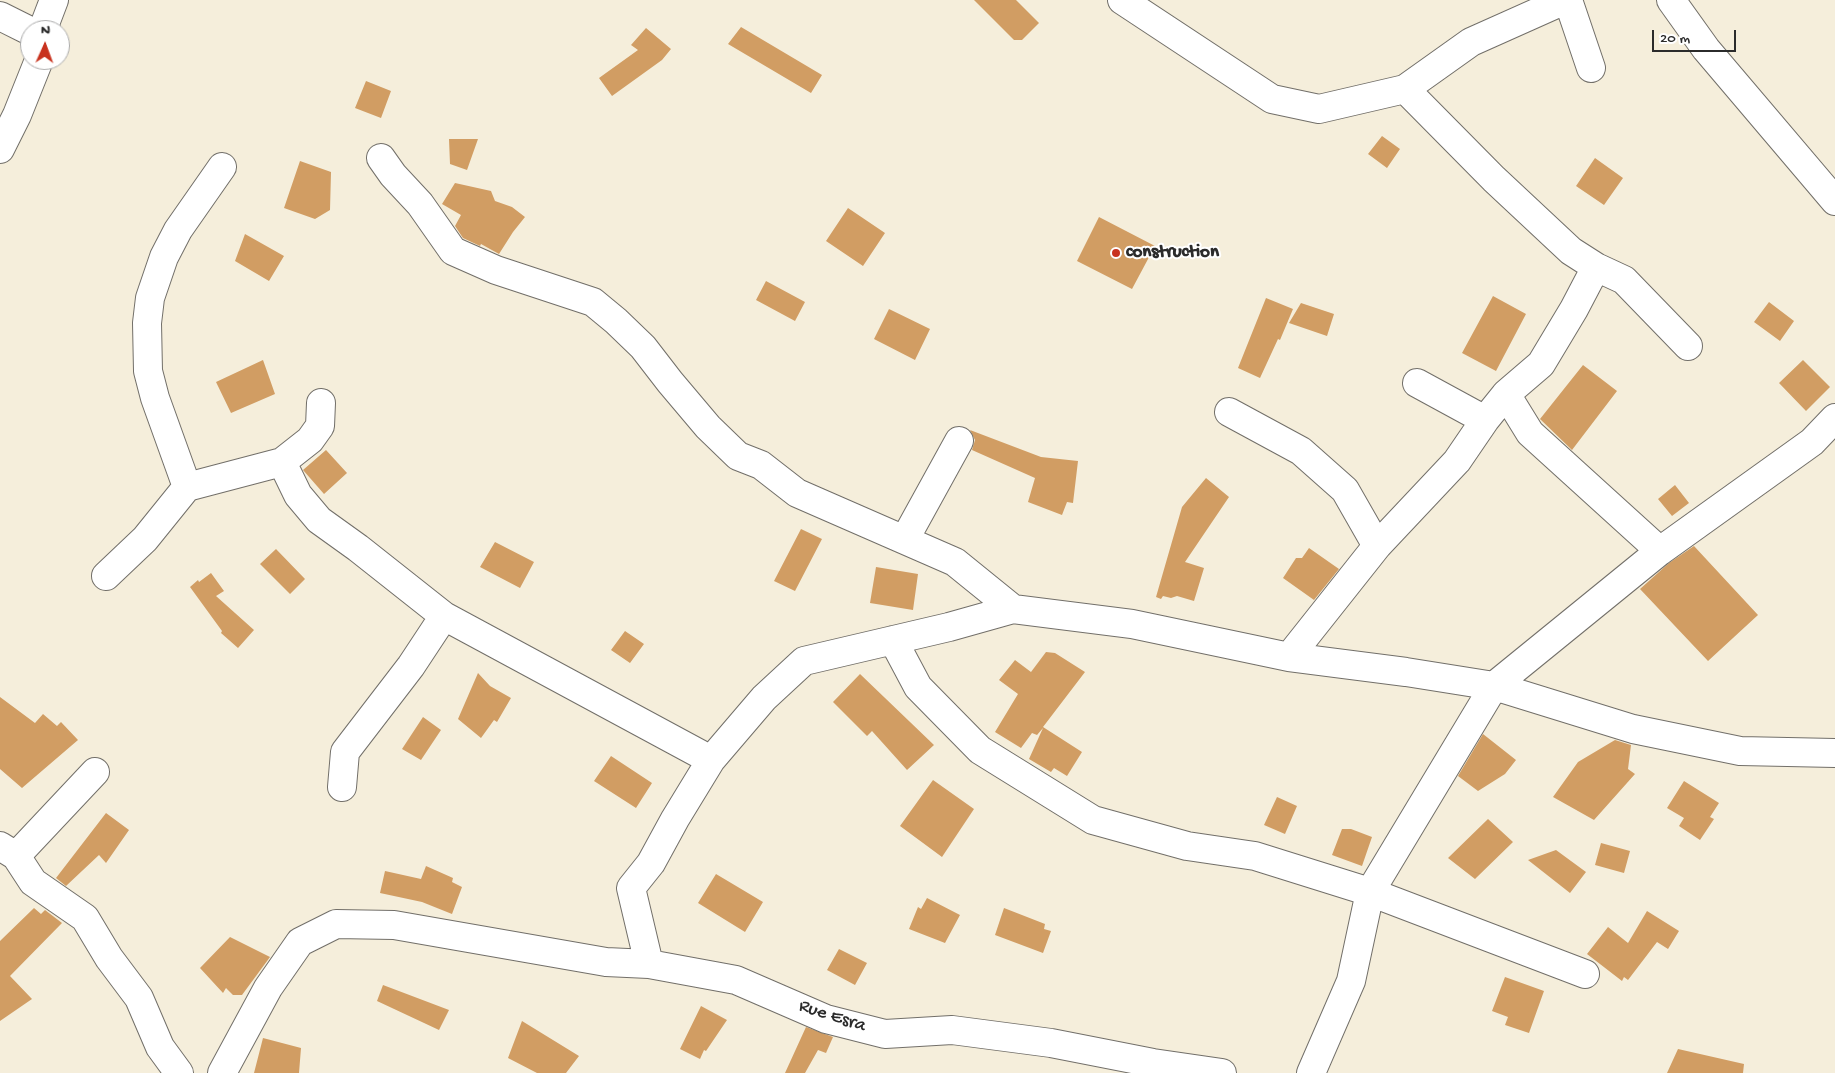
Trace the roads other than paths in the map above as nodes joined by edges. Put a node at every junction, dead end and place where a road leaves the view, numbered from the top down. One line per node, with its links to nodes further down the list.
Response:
1 (54, 0): 6 (street)
2 (1122, 0): 10 (street)
3 (1567, 0): 8 (street); 10 (street)
4 (1671, 0): 14 (street)
5 (0, 16): 7 (street)
6 (46, 20)
7 (20, 25)
8 (1591, 68)
9 (35, 70): 11 (street)
10 (1405, 88): 15 (street)
11 (0, 149)
12 (381, 158): 26 (street)
13 (222, 167): 25 (street)
14 (1835, 201)
15 (1596, 266): 16 (street); 18 (street)
16 (1688, 346)
17 (1416, 383): 22 (street)
18 (1506, 394): 22 (street); 28 (street)
19 (321, 404): 24 (street)
20 (1229, 412): 27 (street)
21 (1835, 418): 28 (street)
22 (1485, 420): 27 (street)
23 (958, 441): 26 (street)
24 (282, 462): 25 (street); 31 (street)
25 (187, 487): 29 (street)
26 (905, 539): 30 (street)
27 (1377, 546): 33 (street)
28 (1660, 551): 34 (street)
29 (106, 576)
30 (1013, 609): 32 (street); 33 (street)
31 (444, 616): 36 (street); 38 (street)
32 (893, 640): 36 (street); 40 (street)
33 (1289, 658): 34 (street)
34 (1494, 686): 35 (street); 40 (street)
35 (1835, 753)
36 (711, 760): 41 (street)
37 (95, 772): 39 (street)
38 (342, 787)
39 (8, 851): 44 (street)
40 (1370, 892): 42 (street); 48 (street)
41 (649, 964): 43 (street, Rue Esra); 45 (street, Rue Esra)
42 (1585, 974)
43 (1183, 1070): 46 (street, Rue Esra)
44 (179, 1073)
45 (222, 1073)
46 (1222, 1073)
47 (1307, 1073): 48 (street)
48 (1312, 1073)

